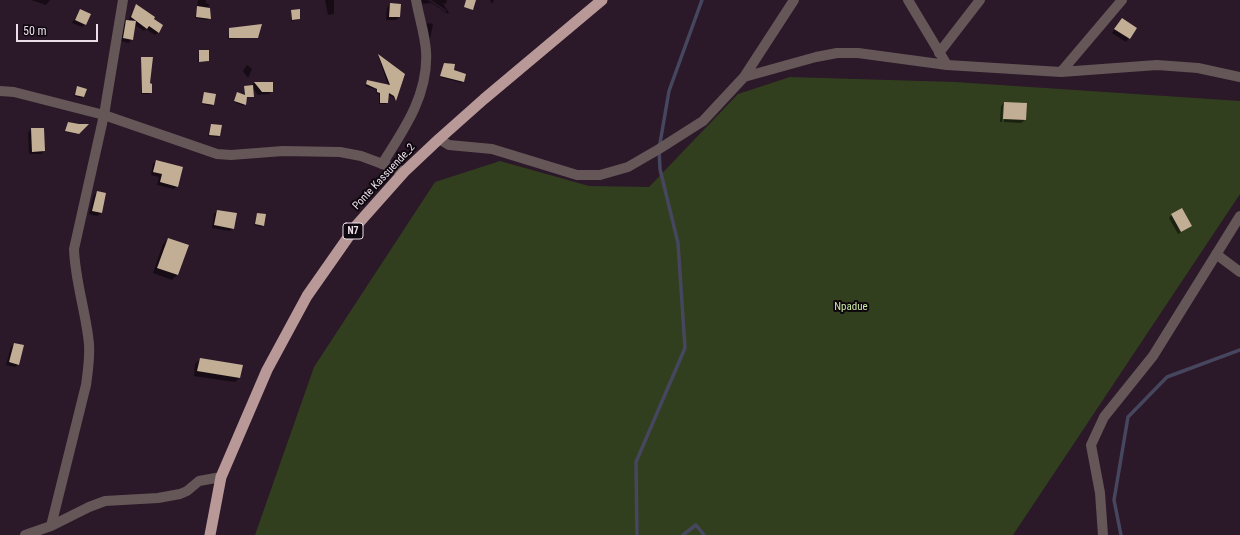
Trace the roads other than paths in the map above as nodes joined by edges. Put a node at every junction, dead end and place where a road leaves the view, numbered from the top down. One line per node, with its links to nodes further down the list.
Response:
1 (123, 0): 14 (street)
2 (416, 0): 16 (street)
3 (602, 0): 15 (highway, Ponte Kassuende_2 / N7)
4 (794, 0): 12 (street)
5 (908, 0): 8 (street)
6 (980, 0): 8 (street)
7 (1122, 0): 10 (street)
8 (939, 53): 9 (street)
9 (947, 66): 10 (street); 12 (street)
10 (1061, 72): 11 (street)
11 (1240, 77)
12 (744, 78): 15 (street)
13 (0, 91): 14 (street)
14 (104, 115): 16 (street); 22 (street)
15 (438, 139): 17 (highway, Ponte Kassuende_2 / N7)
16 (382, 164): 17 (street)
17 (404, 172): 21 (highway, Ponte Kassuende_2 / N7)
18 (1240, 216): 19 (street)
19 (1216, 254): 20 (street); 25 (street)
20 (1240, 272)
21 (221, 477): 22 (street); 24 (highway, Ponte Kassuende_2 / N7)
22 (52, 526): 23 (street)
23 (25, 535)
24 (210, 535)
25 (1103, 535)

